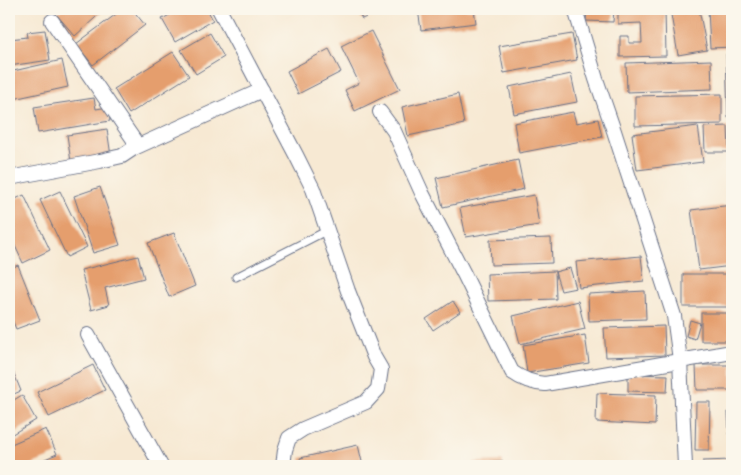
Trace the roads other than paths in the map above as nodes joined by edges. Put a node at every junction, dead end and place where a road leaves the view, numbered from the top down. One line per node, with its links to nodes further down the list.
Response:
1 (219, 9): 4 (street)
2 (575, 9): 12 (street)
3 (52, 21): 6 (street)
4 (262, 90): 6 (street); 8 (street)
5 (380, 112): 12 (street)
6 (134, 148): 7 (street)
7 (9, 178)
8 (326, 231): 9 (lane); 14 (street)
9 (236, 277)
10 (88, 335): 13 (street)
11 (732, 352): 12 (street)
12 (680, 360): 15 (street)
13 (162, 466)
14 (283, 466)
15 (685, 466)

